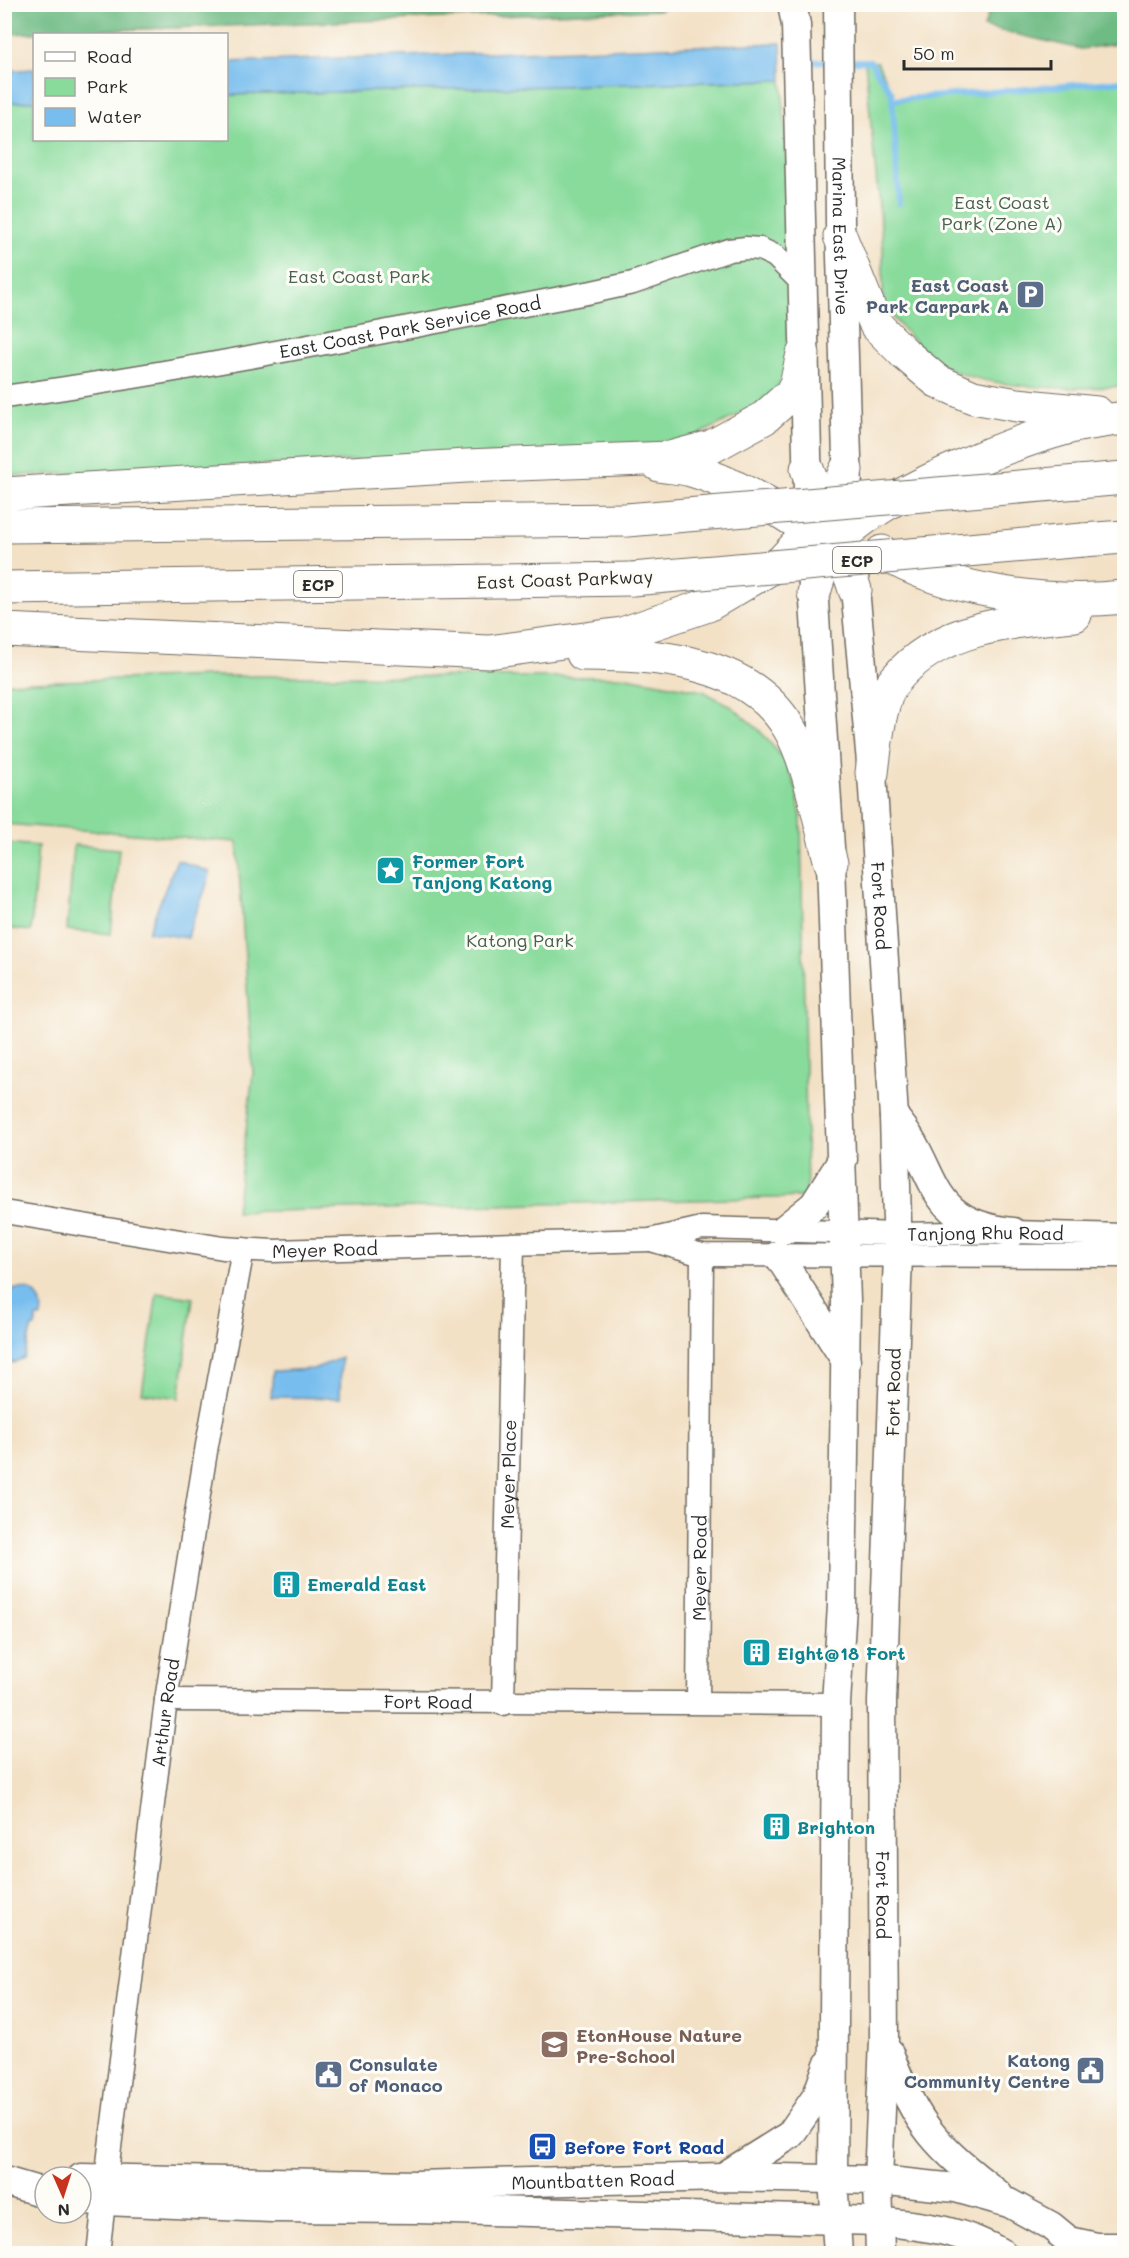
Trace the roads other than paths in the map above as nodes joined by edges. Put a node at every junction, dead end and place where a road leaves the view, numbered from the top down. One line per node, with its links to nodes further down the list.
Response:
1 (838, 14): 3 (main road, Marina East Drive)
2 (794, 15): 4 (main road)
3 (840, 236): 7 (highway); 10 (main road, Marina East Drive)
4 (801, 282): 5 (main road); 6 (street, East Coast Park Service Road)
5 (803, 354): 8 (highway); 9 (main road)
6 (4, 397)
7 (1125, 416): 14 (highway)
8 (631, 461): 12 (highway); 14 (highway)
9 (807, 469): 14 (highway)
10 (846, 470): 14 (highway)
11 (1125, 478): 13 (highway, bridge)
12 (4, 494)
13 (4, 526)
14 (830, 532): 17 (highway); 18 (highway); 19 (highway); 22 (highway)
15 (1125, 537): 16 (highway, East Coast Parkway / ECP, bridge)
16 (4, 588)
17 (855, 590): 23 (main road, Fort Road)
18 (813, 593): 24 (main road)
19 (1125, 597)
20 (1125, 607): 23 (highway)
21 (4, 630): 22 (highway)
22 (489, 652): 24 (highway)
23 (872, 773): 25 (main road, Fort Road)
24 (831, 863): 26 (main road)
25 (894, 1117): 28 (main road); 34 (main road, Fort Road)
26 (843, 1159): 31 (main road); 32 (main road)
27 (4, 1212): 35 (street, Meyer Road)
28 (1013, 1232): 29 (street, Tanjong Rhu Road); 34 (street, Tanjong Rhu Road)
29 (1125, 1235)
30 (650, 1240): 31 (street, Meyer Road); 33 (street, Meyer Road); 36 (street, Meyer Road)
31 (781, 1243): 32 (street, Meyer Road); 36 (street, Meyer Road); 38 (main road)
32 (845, 1244): 34 (street, Tanjong Rhu Road); 38 (main road)
33 (513, 1245): 35 (street, Meyer Road); 41 (street, Meyer Place)
34 (898, 1245): 37 (street, Tanjong Rhu Road); 43 (main road, Fort Road)
35 (243, 1249): 39 (street, Arthur Road)
36 (702, 1255): 40 (street, Meyer Road)
37 (1125, 1256)
38 (846, 1361): 42 (main road)
39 (166, 1700): 41 (street, Fort Road); 48 (street, Arthur Road)
40 (698, 1702): 41 (street, Fort Road); 42 (street, Fort Road)
41 (503, 1704)
42 (836, 1704): 44 (main road)
43 (884, 2040): 47 (main road, Fort Road); 49 (main road)
44 (835, 2046): 45 (main road); 46 (main road)
45 (723, 2177): 46 (main road, Mountbatten Road); 48 (main road, Mountbatten Road)
46 (833, 2179): 47 (main road, Mountbatten Road); 50 (main road)
47 (878, 2180): 49 (main road, Mountbatten Road); 51 (main road, Fort Road)
48 (93, 2190): 50 (main road, Mountbatten Road); 54 (street, Arthur Road)
49 (1009, 2203): 53 (main road, Mountbatten Road)
50 (836, 2221): 51 (main road, Mountbatten Road); 55 (main road)
51 (878, 2221): 56 (main road, Fort Road); 57 (main road, Mountbatten Road)
52 (1125, 2244): 53 (street)
53 (1075, 2245)
54 (98, 2253)
55 (838, 2253)
56 (880, 2253)
57 (1003, 2253)

